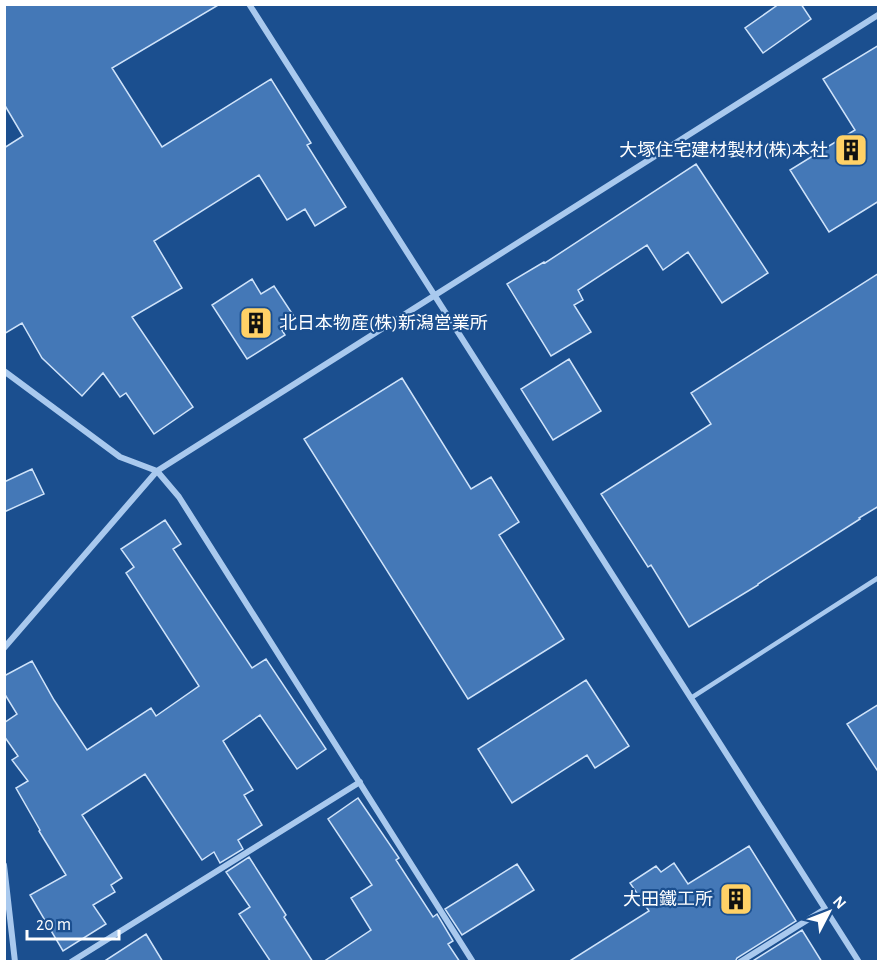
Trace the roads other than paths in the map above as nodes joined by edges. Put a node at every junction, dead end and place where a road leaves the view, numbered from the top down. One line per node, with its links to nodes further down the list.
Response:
1 (249, 4): 3 (street)
2 (879, 15): 3 (street)
3 (434, 295): 5 (street); 8 (street)
4 (4, 371): 5 (street)
5 (157, 471): 7 (street); 9 (street)
6 (879, 578): 8 (lane)
7 (4, 648)
8 (691, 698): 11 (street)
9 (360, 783): 13 (street); 14 (street)
10 (4, 865): 12 (street)
11 (825, 909): 15 (street); 16 (street)
12 (15, 962)
13 (71, 962)
14 (473, 962)
15 (740, 962)
16 (858, 962)

